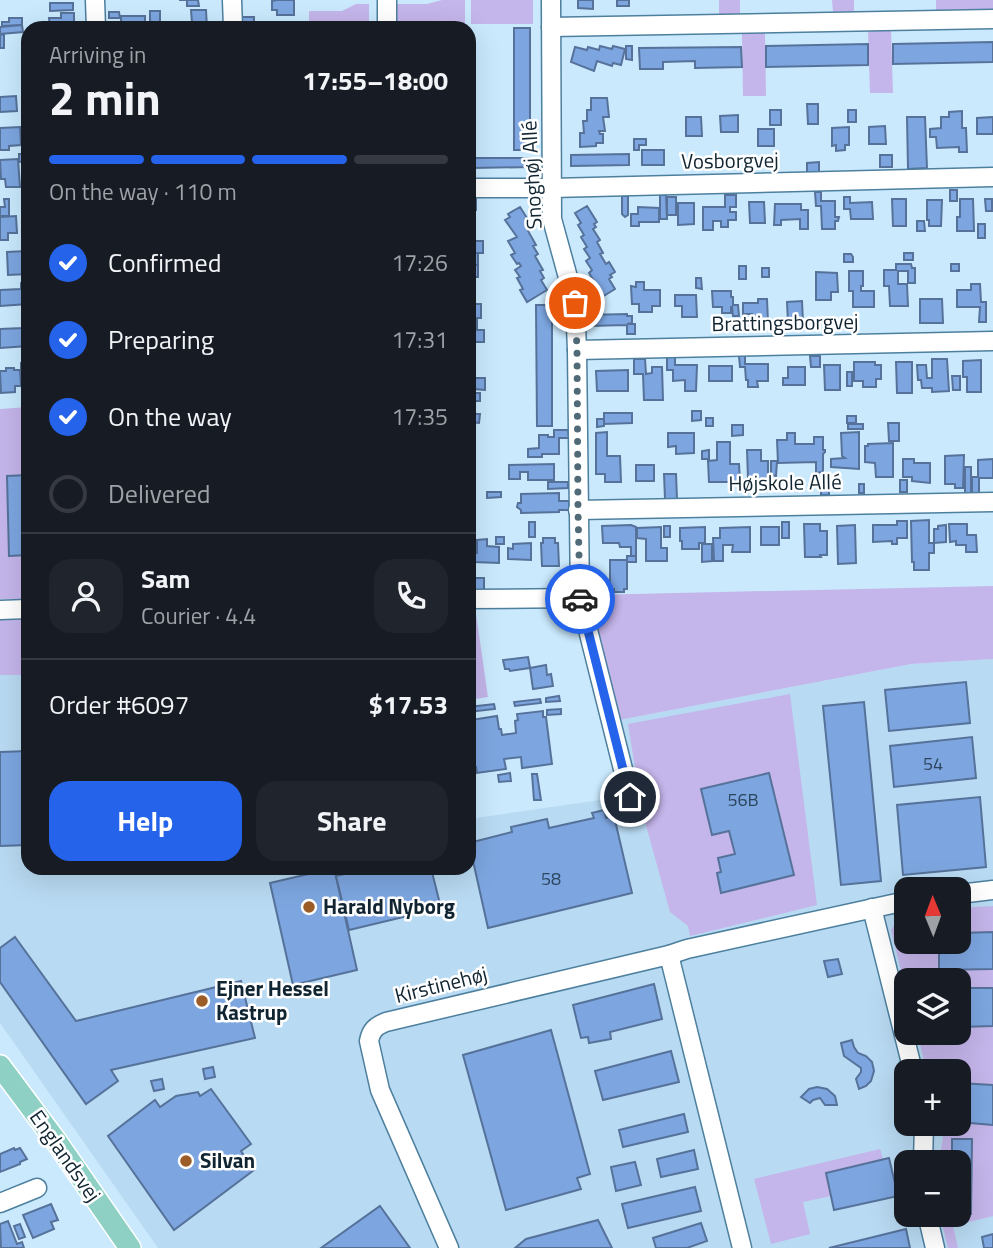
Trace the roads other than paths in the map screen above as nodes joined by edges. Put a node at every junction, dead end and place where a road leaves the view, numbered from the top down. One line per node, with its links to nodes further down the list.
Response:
1 (95, 0): 6 (street)
2 (232, 0): 7 (street)
3 (387, 0): 8 (street)
4 (551, 0): 9 (street, Snoghøj Allé)
5 (993, 19): 9 (street)
6 (96, 21)
7 (233, 21)
8 (387, 21)
9 (551, 27): 12 (street, Snoghøj Allé)
10 (993, 177): 12 (street, Vosborgvej)
11 (476, 188): 12 (street, Vosborgvej)
12 (552, 188): 14 (street, Snoghøj Allé)
13 (993, 341): 14 (street, Brattingsborgvej)
14 (577, 350): 16 (street, Snoghøj Allé)
15 (993, 502): 16 (street, Højskole Allé)
16 (578, 510): 17 (street, Snoghøj Allé)
17 (580, 598): 18 (street); 21 (street, Snoghøj Allé)
18 (476, 599)
19 (21, 609): 20 (street)
20 (0, 610)
21 (630, 797)
22 (993, 890): 23 (street)
23 (971, 893)
24 (894, 903): 25 (street, Kirstinehøj)
25 (872, 908): 26 (street, Kirstinehøj); 27 (street)
26 (669, 955): 33 (street, Kirstinehøj); 34 (street)
27 (910, 1059)
28 (0, 1066): 32 (main road, Englandsvej)
29 (37, 1188): 30 (street)
30 (0, 1203)
31 (930, 1227): 35 (street)
32 (130, 1248)
33 (449, 1248)
34 (742, 1248)
35 (935, 1248)

